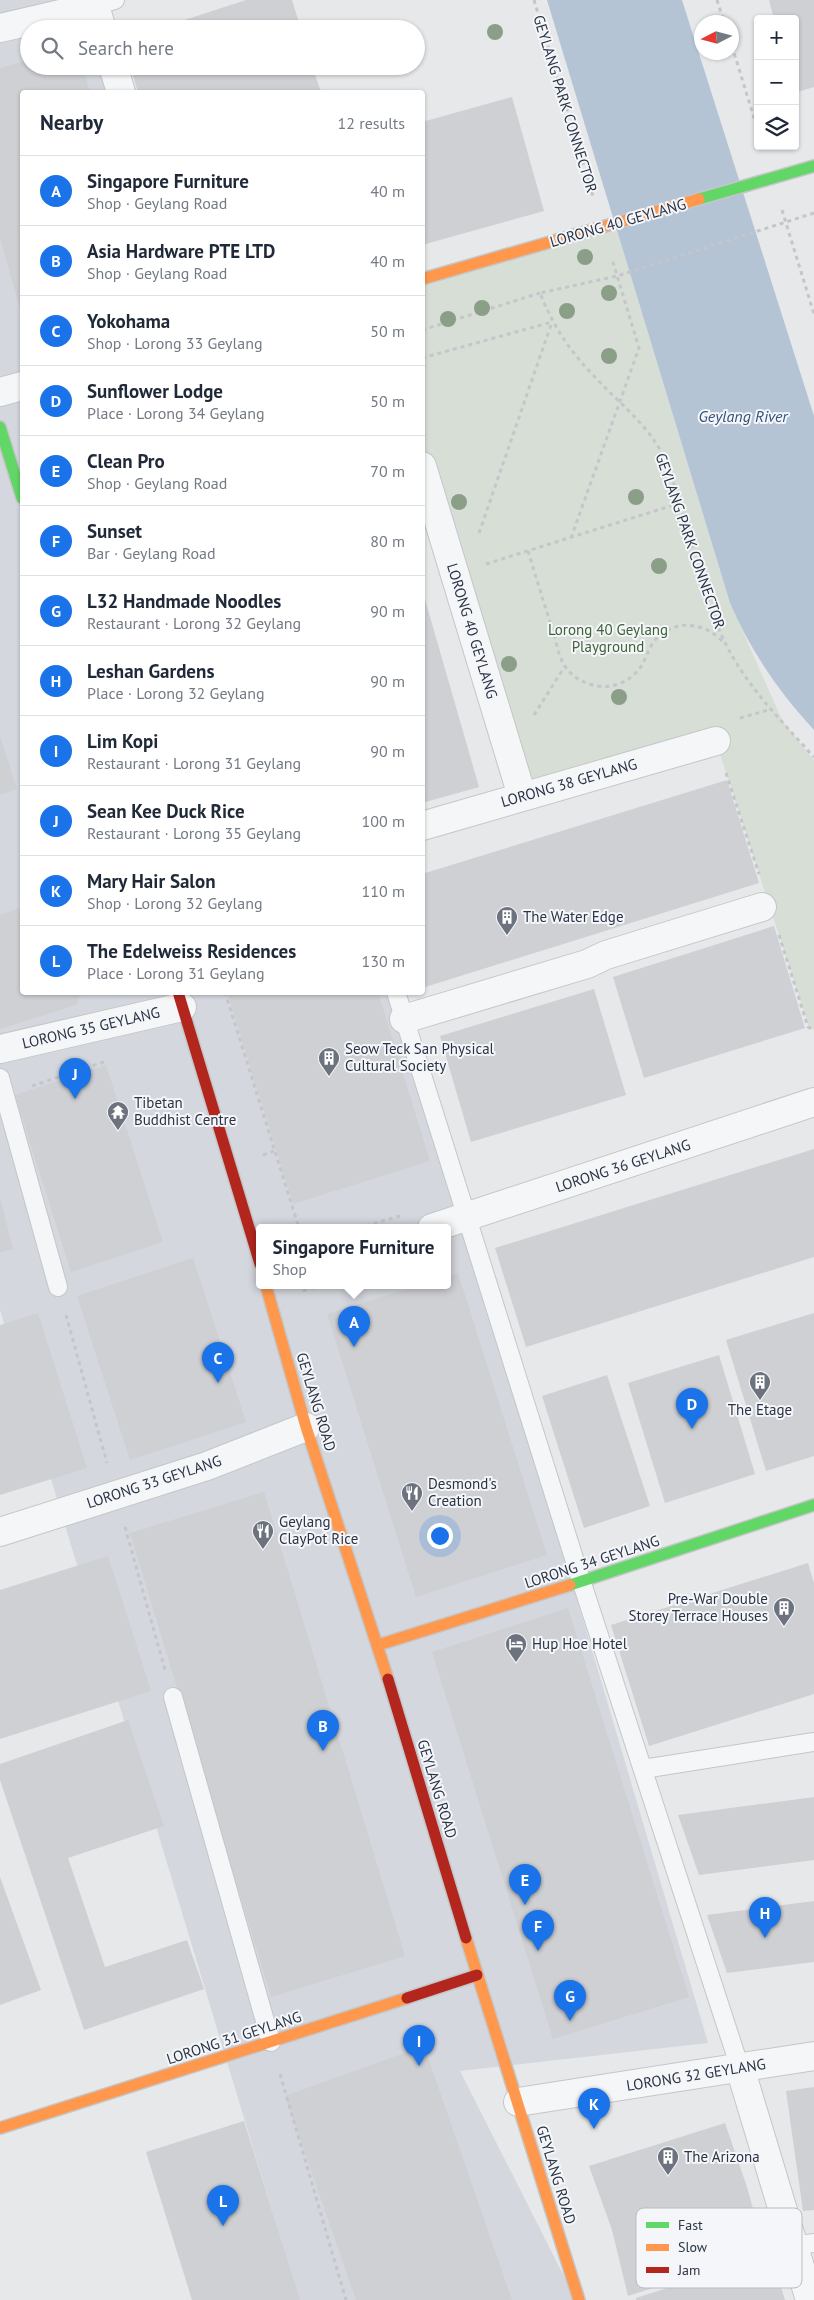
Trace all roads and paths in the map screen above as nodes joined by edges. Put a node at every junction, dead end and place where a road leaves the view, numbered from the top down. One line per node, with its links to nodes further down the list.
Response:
1 (534, 0): 14 (path, GEYLANG PARK CONNECTOR)
2 (717, 0): 4 (path)
3 (102, 9): 5 (street)
4 (722, 15)
5 (43, 20)
6 (20, 24): 7 (street)
7 (0, 28)
8 (736, 60): 11 (path)
9 (117, 75): 10 (street)
10 (121, 90)
11 (754, 118)
12 (814, 166): 13 (main road, LORONG 40 GEYLANG)
13 (772, 179): 16 (path); 18 (main road, LORONG 40 GEYLANG)
14 (594, 200)
15 (814, 213): 16 (path)
16 (786, 222): 17 (path); 20 (path)
17 (617, 276): 19 (path); 26 (path)
18 (425, 278)
19 (540, 293): 21 (path, GEYLANG PARK CONNECTOR); 22 (path)
20 (814, 314)
21 (552, 321): 23 (path); 26 (path, GEYLANG PARK CONNECTOR); 33 (path)
22 (425, 329)
23 (425, 357)
24 (20, 387): 25 (street)
25 (0, 392)
26 (620, 402): 30 (path, GEYLANG PARK CONNECTOR); 31 (path)
27 (0, 427): 29 (main road)
28 (425, 474): 33 (street, LORONG 40 GEYLANG)
29 (20, 492)
30 (680, 503): 31 (path); 34 (path, GEYLANG PARK CONNECTOR)
31 (571, 538): 32 (path)
32 (528, 551): 33 (path); 35 (path)
33 (460, 572): 37 (street, LORONG 40 GEYLANG)
34 (727, 647): 35 (path); 38 (path, GEYLANG PARK CONNECTOR)
35 (565, 666): 37 (path)
36 (716, 741): 39 (street, LORONG 38 GEYLANG)
37 (509, 753): 39 (street, LORONG 40 GEYLANG)
38 (814, 757)
39 (522, 796): 40 (street, LORONG 38 GEYLANG)
40 (425, 825)
41 (762, 907): 45 (street)
42 (226, 995): 51 (path)
43 (397, 995): 45 (lane)
44 (180, 1000): 46 (street, LORONG 35 GEYLANG); 53 (main road)
45 (404, 1020): 50 (lane)
46 (0, 1049)
47 (106, 1062): 48 (path)
48 (2, 1087): 54 (lane)
49 (814, 1102): 50 (street, LORONG 36 GEYLANG)
50 (466, 1218): 52 (street, LORONG 36 GEYLANG); 60 (lane)
51 (298, 1224)
52 (446, 1224)
53 (256, 1251)
54 (58, 1286): 57 (path)
55 (267, 1289): 56 (main road, GEYLANG ROAD)
56 (306, 1427): 57 (street, LORONG 33 GEYLANG); 61 (main road, GEYLANG ROAD)
57 (116, 1495): 59 (street, LORONG 33 GEYLANG); 62 (path)
58 (814, 1505): 60 (main road, LORONG 34 GEYLANG)
59 (0, 1532)
60 (581, 1582): 61 (main road, LORONG 34 GEYLANG); 64 (lane)
61 (378, 1645): 65 (main road, GEYLANG ROAD)
62 (173, 1697): 66 (lane)
63 (814, 1742): 64 (lane)
64 (643, 1769): 68 (lane)
65 (478, 1975): 66 (main road, LORONG 31 GEYLANG); 69 (main road, GEYLANG ROAD)
66 (271, 2042): 70 (main road, LORONG 31 GEYLANG); 73 (path)
67 (814, 2056): 68 (street, LORONG 32 GEYLANG)
68 (740, 2068): 69 (street, LORONG 32 GEYLANG); 71 (street)
69 (518, 2102): 74 (main road, GEYLANG ROAD)
70 (0, 2128)
71 (791, 2208)
72 (804, 2244): 75 (street)
73 (346, 2300)
74 (579, 2300)
75 (810, 2300)

